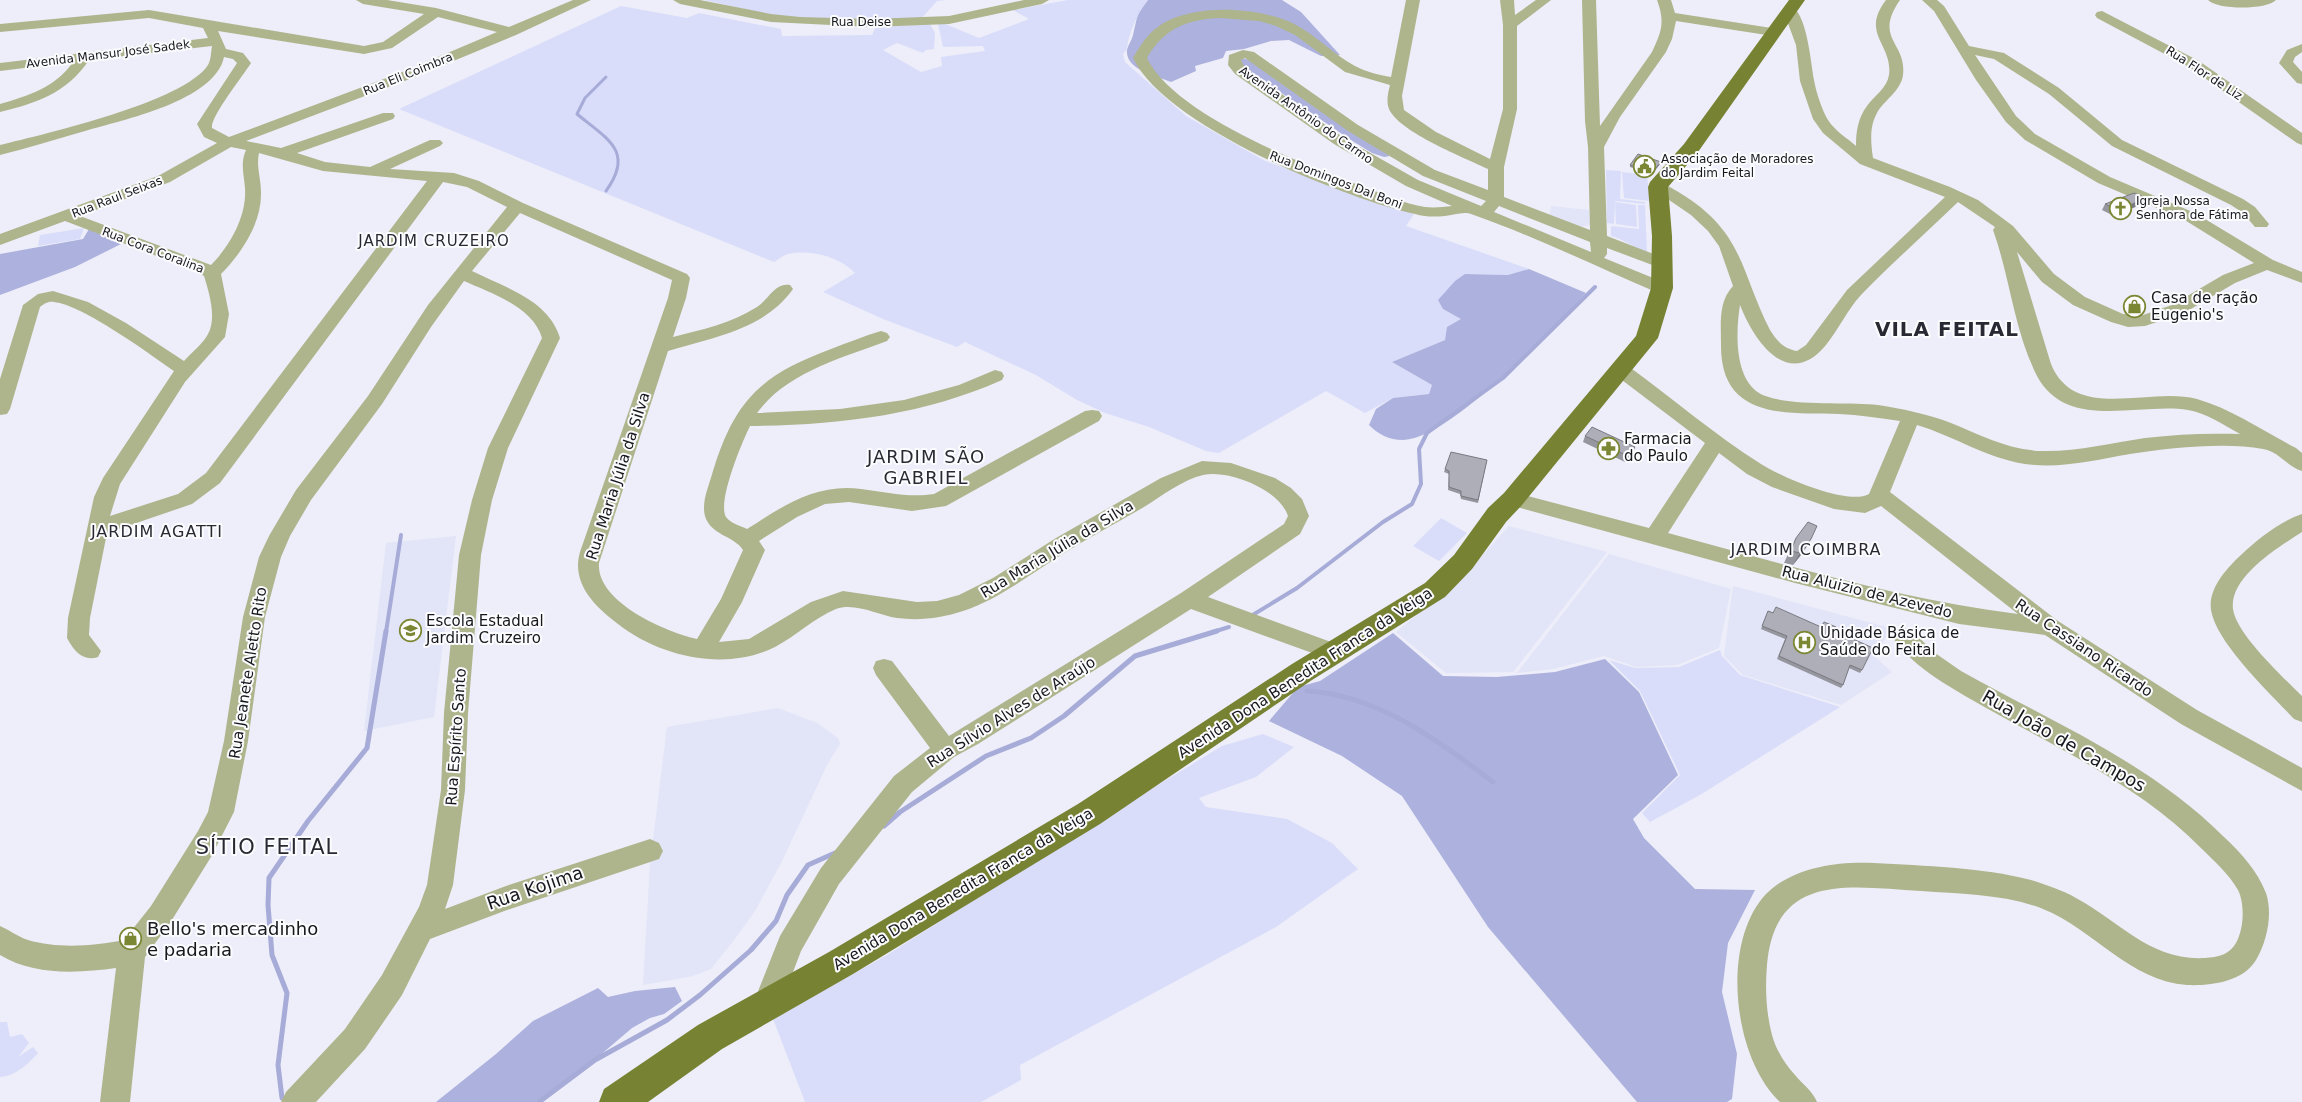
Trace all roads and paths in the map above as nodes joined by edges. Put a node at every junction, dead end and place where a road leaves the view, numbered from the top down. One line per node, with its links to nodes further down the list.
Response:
1 (363, 0): 16 (street)
2 (584, 0): 23 (street, Rua Eli Coimbra)
3 (680, 0): 4 (street, Rua Deise)
4 (1042, 0)
5 (1413, 0): 32 (street)
6 (1507, 0): 21 (street)
7 (1544, 0): 21 (street)
8 (1589, 0): 34 (street)
9 (1662, 0): 18 (street)
10 (1893, 0): 46 (street)
11 (1929, 0): 28 (street)
12 (2216, 0): 13 (street)
13 (2269, 0)
14 (151, 1): 19 (street)
15 (1794, 5): 24 (main road); 25 (street)
16 (436, 12): 20 (street); 23 (street)
17 (2102, 15): 38 (street, Rua Flor de Liz)
18 (1670, 16): 24 (street); 36 (street)
19 (0, 19)
20 (208, 25): 22 (street); 26 (street)
21 (1510, 25): 47 (street)
22 (0, 28)
23 (510, 32): 40 (street, Rua Eli Coimbra)
24 (1771, 36): 25 (street); 50 (main road)
25 (1803, 45): 46 (street)
26 (217, 46): 29 (street, Avenida Mansur José Sadek); 40 (street); 44 (street)
27 (2302, 48): 31 (street)
28 (1964, 50): 57 (street); 61 (street)
29 (84, 57): 30 (street, Avenida Mansur José Sadek); 33 (street)
30 (0, 67)
31 (2302, 80)
32 (1398, 83): 47 (street); 54 (street, Rua Domingos Dal Boni)
33 (0, 108)
34 (1592, 113): 36 (street); 43 (street)
35 (388, 116): 45 (street)
36 (1613, 117): 43 (street)
37 (2302, 118): 38 (street)
38 (2278, 122): 39 (street, Rua Flor de Liz)
39 (2302, 140)
40 (229, 142): 42 (street); 55 (street, Rua Raul Seixas)
41 (434, 143): 48 (street)
42 (255, 147): 45 (street); 62 (street)
43 (1596, 147): 59 (street)
44 (0, 150)
45 (282, 153): 48 (street)
46 (1865, 161): 51 (street)
47 (1496, 167): 52 (street)
48 (370, 172): 49 (street)
49 (439, 176): 53 (street); 83 (street)
50 (1658, 188): 64 (main road, Avenida Dona Benedita Franca da Veiga); 66 (street)
51 (1956, 195): 56 (street); 66 (street)
52 (1496, 200): 54 (street); 54 (street, Avenida Antônio do Carmo); 59 (street, Avenida Antônio do Carmo)
53 (517, 206): 63 (street, Rua Jeanete Aletto Rito); 69 (street, Rua Maria Júlia da Silva)
54 (1475, 211): 60 (street, Avenida Antônio do Carmo)
55 (66, 216): 58 (street, Rua Raul Seixas); 62 (street, Rua Cora Coralina)
56 (1998, 223): 61 (street); 78 (street)
57 (2261, 224)
58 (0, 240)
59 (1600, 241): 60 (street); 64 (street, Avenida Antônio do Carmo)
60 (1598, 261): 64 (street, Avenida Antônio do Carmo)
61 (2267, 264): 65 (street)
62 (212, 273): 70 (street)
63 (461, 273): 98 (street, Rua Espírito Santo); 100 (street, Rua Jeanete Aletto Rito)
64 (1662, 276): 71 (main road, Avenida Dona Benedita Franca da Veiga)
65 (2302, 278)
66 (1743, 287): 75 (street)
67 (784, 289): 69 (street)
68 (881, 337): 76 (street)
69 (661, 347): 90 (street, Rua Maria Júlia da Silva)
70 (184, 370): 73 (street); 83 (street)
71 (1621, 370): 77 (street); 81 (main road, Avenida Dona Benedita Franca da Veiga)
72 (995, 376): 76 (street)
73 (0, 409)
74 (1092, 416): 86 (street)
75 (1911, 417): 78 (street); 80 (street)
76 (742, 420): 86 (street)
77 (1716, 442): 80 (street); 85 (street)
78 (2266, 442): 79 (street)
79 (2302, 464)
80 (1880, 495): 88 (street, Rua Cassiano Ricardo)
81 (1514, 499): 85 (street, Rua Aluizio de Azevedo); 92 (main road, Avenida Dona Benedita Franca da Veiga)
82 (2302, 522): 94 (street)
83 (98, 528): 91 (street)
84 (1293, 529): 87 (street, Rua Sílvio Alves de Araújo); 90 (street, Rua Maria Júlia da Silva)
85 (1654, 538): 88 (street, Rua Aluizio de Azevedo)
86 (751, 545): 90 (street)
87 (1189, 599): 92 (street); 95 (street, Rua Sílvio Alves de Araújo)
88 (2050, 627): 96 (street, Rua Cassiano Ricardo)
89 (1904, 637): 105 (street, Rua João de Campos)
90 (703, 649)
91 (90, 651)
92 (1334, 652): 101 (main road, Avenida Dona Benedita Franca da Veiga)
93 (884, 668): 95 (street)
94 (2302, 712)
95 (946, 750): 101 (street, Rua Sílvio Alves de Araújo)
96 (2302, 780)
97 (650, 851): 98 (street, Rua Kojima)
98 (422, 930): 103 (street, Rua Espírito Santo)
99 (0, 938): 100 (street)
100 (132, 952): 102 (street)
101 (767, 1004): 104 (main road, Avenida Dona Benedita Franca da Veiga)
102 (115, 1102)
103 (296, 1102)
104 (617, 1102)
105 (1802, 1102)

